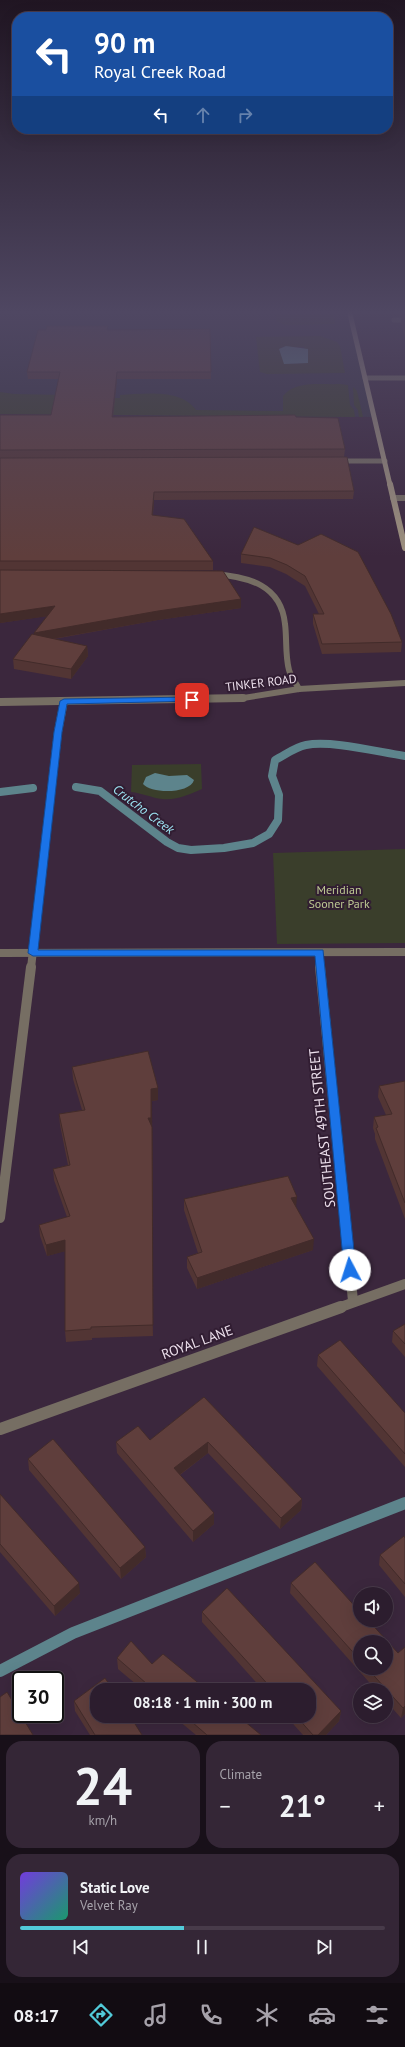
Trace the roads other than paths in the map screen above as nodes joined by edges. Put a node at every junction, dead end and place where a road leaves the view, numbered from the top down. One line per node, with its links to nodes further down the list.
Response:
1 (369, 395): 3 (street)
2 (330, 461): 3 (street)
3 (384, 461): 4 (street)
4 (393, 498): 5 (street); 6 (street)
5 (405, 498)
6 (405, 548)
7 (207, 574): 9 (street)
8 (405, 683): 9 (street, TINKER ROAD)
9 (299, 689): 10 (street, TINKER ROAD)
10 (64, 701): 11 (street, TINKER ROAD); 14 (street)
11 (0, 702)
12 (405, 952): 15 (street)
13 (0, 953): 14 (street)
14 (33, 953): 15 (street); 16 (street)
15 (319, 953): 18 (street, SOUTHEAST 49TH STREET)
16 (0, 1218)
17 (405, 1284): 18 (street, ROYAL LANE)
18 (353, 1301): 19 (street, ROYAL LANE)
19 (0, 1429)

